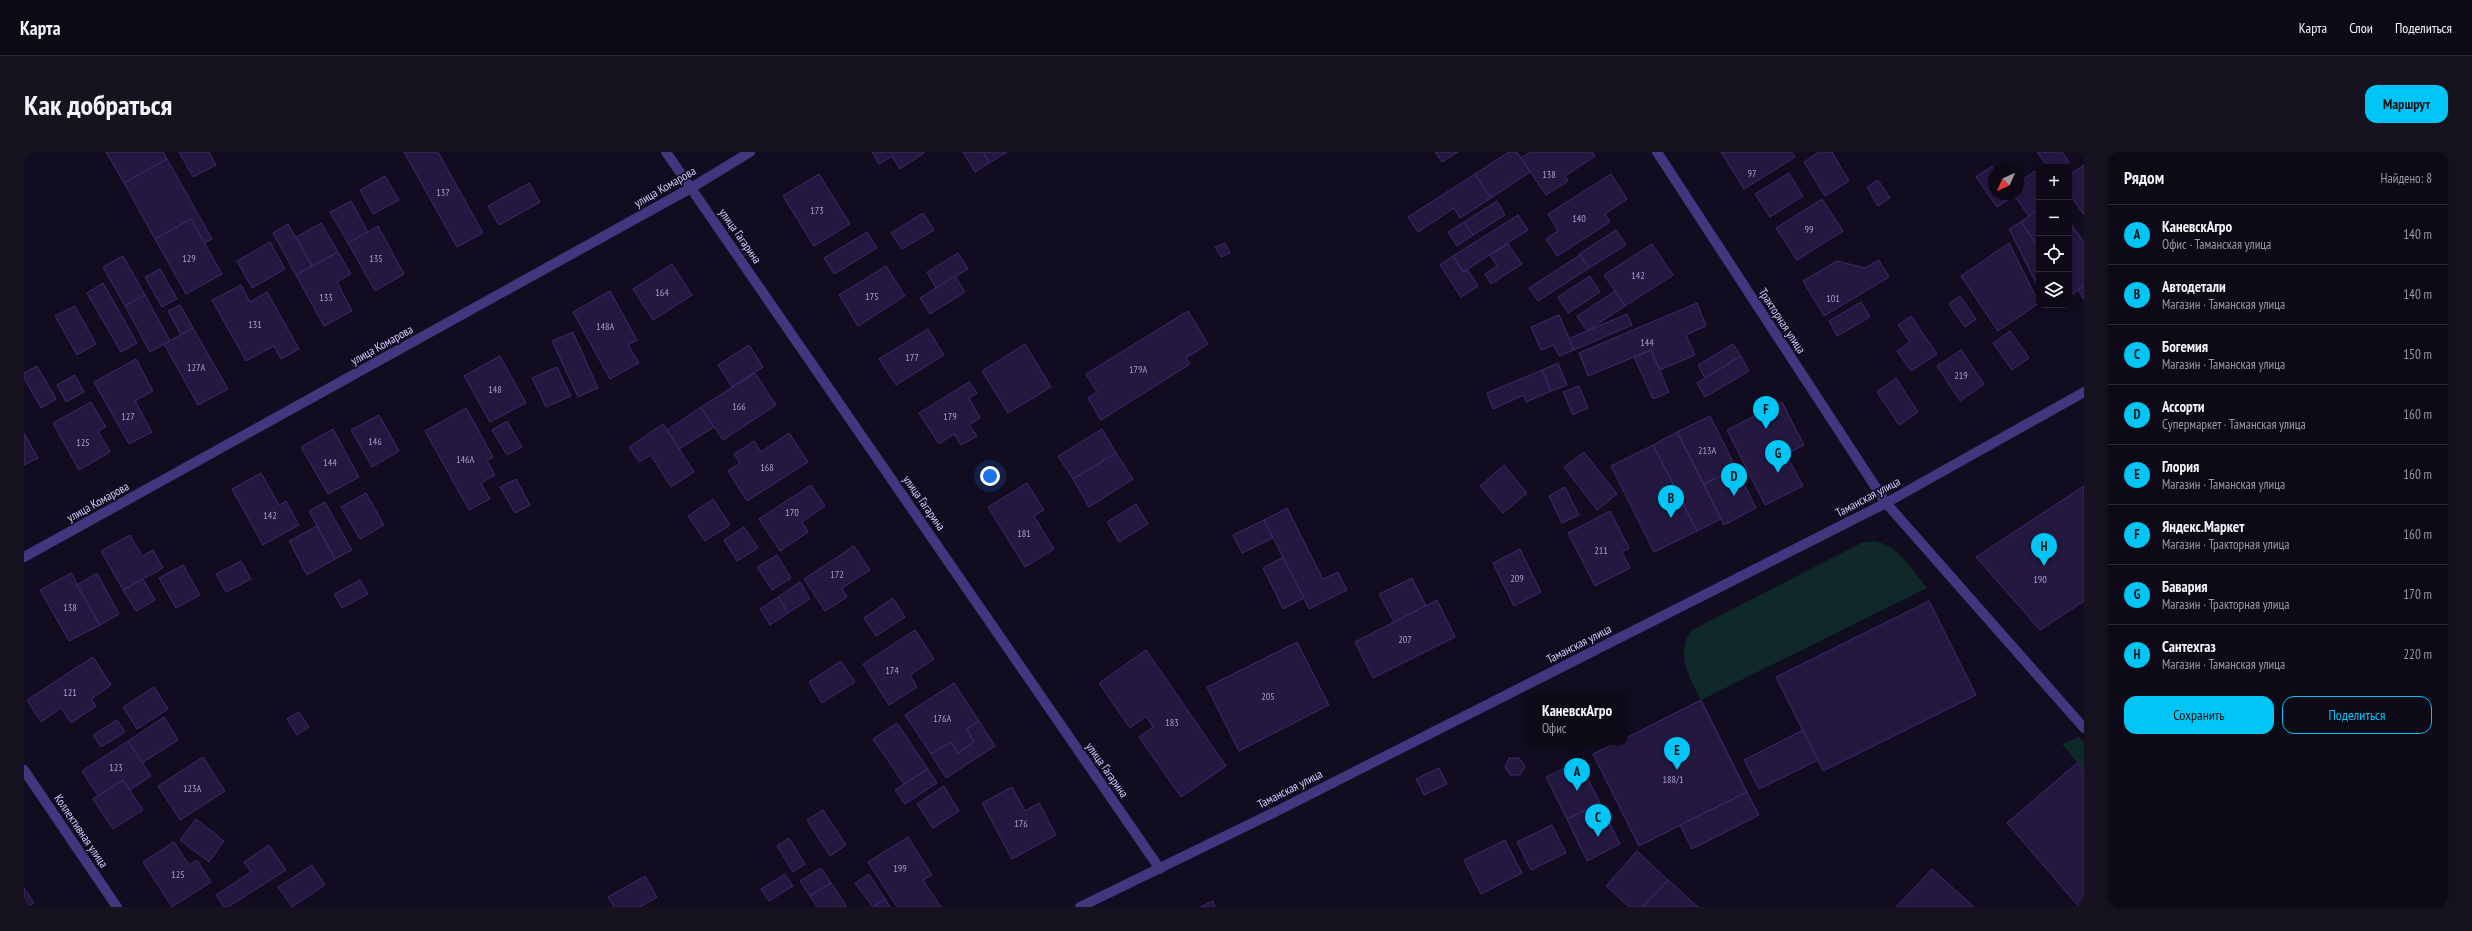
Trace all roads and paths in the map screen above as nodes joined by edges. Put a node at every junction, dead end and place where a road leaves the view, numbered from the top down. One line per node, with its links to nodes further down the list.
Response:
1 (666, 152): 4 (street, улица Гагарина)
2 (750, 152): 4 (street, улица Комарова)
3 (1657, 152): 6 (street, Тракторная улица)
4 (691, 188): 7 (street, улица Комарова); 10 (street, улица Гагарина)
5 (2084, 392): 6 (street, Таманская улица)
6 (1886, 503): 8 (street, Тракторная улица); 10 (street, Таманская улица)
7 (24, 557)
8 (2084, 728)
9 (24, 770): 11 (street, Коллективная улица)
10 (1160, 869): 12 (street, Таманская улица)
11 (117, 907)
12 (1080, 907)

